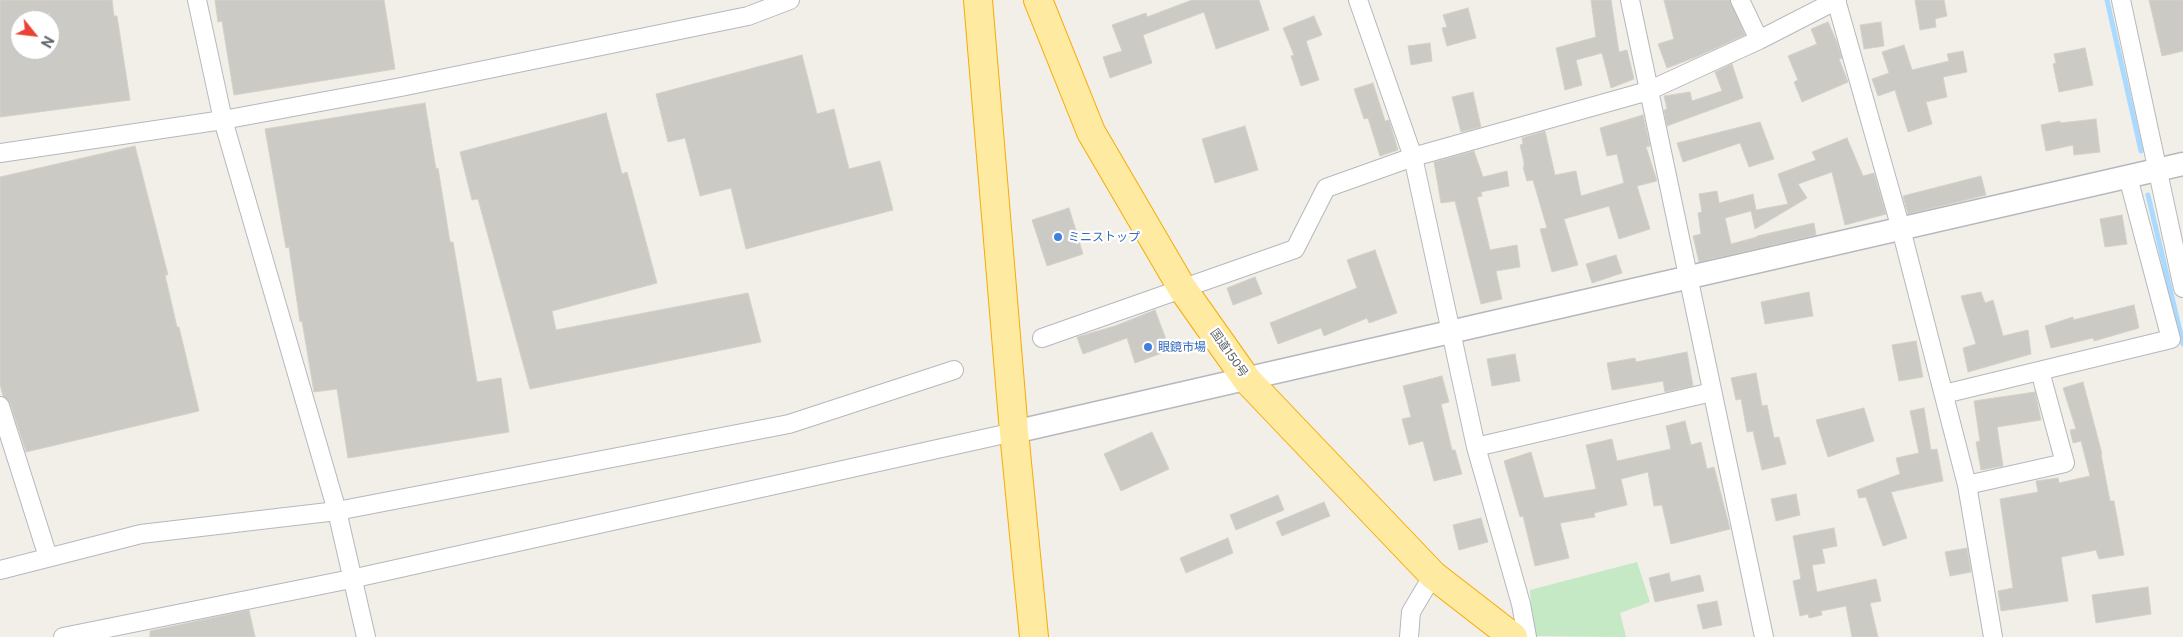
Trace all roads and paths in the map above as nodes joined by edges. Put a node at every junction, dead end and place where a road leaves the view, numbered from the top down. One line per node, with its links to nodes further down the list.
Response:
1 (197, 0): 12 (street)
2 (790, 0): 12 (street)
3 (978, 0): 30 (highway)
4 (1038, 0): 20 (highway, 国道150号)
5 (1358, 0): 14 (street)
6 (1630, 0): 11 (street)
7 (1740, 0): 10 (street)
8 (1837, 0): 10 (street); 18 (street)
9 (2121, 0): 16 (street)
10 (1759, 40): 11 (street)
11 (1648, 91): 14 (street); 19 (street)
12 (223, 120): 13 (street); 33 (street)
13 (0, 153)
14 (1413, 157): 20 (street); 22 (street)
15 (2183, 164): 16 (street)
16 (2157, 170): 17 (street); 21 (street)
17 (2128, 177): 18 (street); 25 (street)
18 (1901, 229): 19 (street); 28 (street)
19 (1688, 278): 22 (street); 27 (street)
20 (1182, 288): 23 (street); 26 (highway, 国道150号)
21 (2183, 288)
22 (1452, 332): 26 (street); 31 (street)
23 (1042, 338)
24 (954, 370): 33 (street)
25 (2040, 371): 28 (street); 32 (street)
26 (1247, 380): 30 (street); 36 (highway, 国道150号)
27 (1712, 392): 31 (street); 44 (street)
28 (1944, 394): 32 (street)
29 (0, 406): 34 (street)
30 (1014, 432): 37 (street); 40 (highway)
31 (1476, 447): 43 (street)
32 (1967, 485): 45 (street)
33 (336, 511): 34 (street); 37 (street)
34 (48, 557): 35 (street)
35 (0, 570)
36 (1433, 575): 41 (street); 42 (highway, 国道150号)
37 (351, 579): 38 (street); 39 (street)
38 (63, 637)
39 (366, 637)
40 (1034, 637)
41 (1409, 637)
42 (1513, 637)
43 (1527, 637)
44 (1764, 637)
45 (1993, 637)

